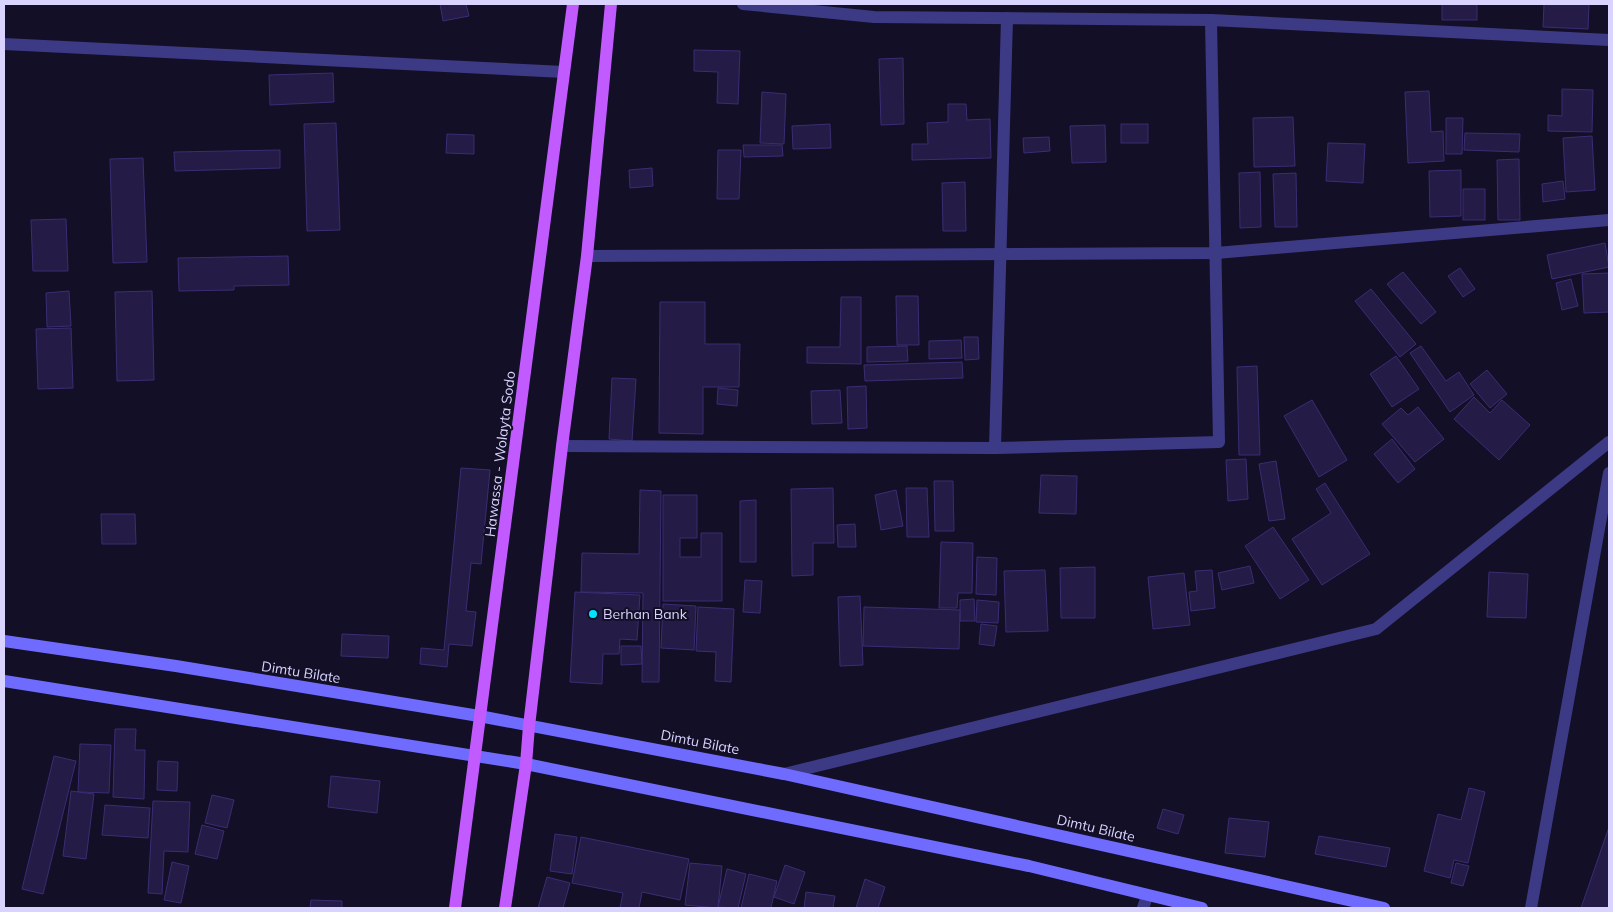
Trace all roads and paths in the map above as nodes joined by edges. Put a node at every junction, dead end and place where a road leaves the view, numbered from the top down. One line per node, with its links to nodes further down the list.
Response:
1 (573, 4): 8 (main road, Hawassa - Wolayta Sodo)
2 (611, 4): 12 (main road)
3 (743, 4): 4 (street)
4 (1007, 18): 5 (street); 11 (street)
5 (1211, 20): 6 (street); 10 (street)
6 (1609, 40)
7 (4, 44): 8 (street)
8 (564, 72): 19 (main road, Hawassa - Wolayta Sodo)
9 (1609, 220): 10 (street)
10 (1216, 253): 11 (street); 15 (street)
11 (1000, 254): 12 (street); 15 (street)
12 (587, 256): 14 (main road)
13 (1609, 442): 23 (street)
14 (562, 446): 15 (street); 20 (main road)
15 (995, 448)
16 (1609, 472): 29 (street)
17 (4, 641): 19 (main road, Dimtu Bilate)
18 (4, 681): 21 (main road)
19 (479, 716): 20 (main road, Dimtu Bilate); 21 (main road, Hawassa - Wolayta Sodo)
20 (529, 726): 22 (main road); 23 (main road, Dimtu Bilate)
21 (474, 755): 22 (main road); 25 (main road, Hawassa - Wolayta Sodo)
22 (526, 764): 24 (main road); 26 (main road)
23 (784, 774): 28 (main road, Dimtu Bilate)
24 (1145, 902): 27 (main road)
25 (455, 908)
26 (505, 908)
27 (1202, 908)
28 (1384, 908)
29 (1532, 908)

